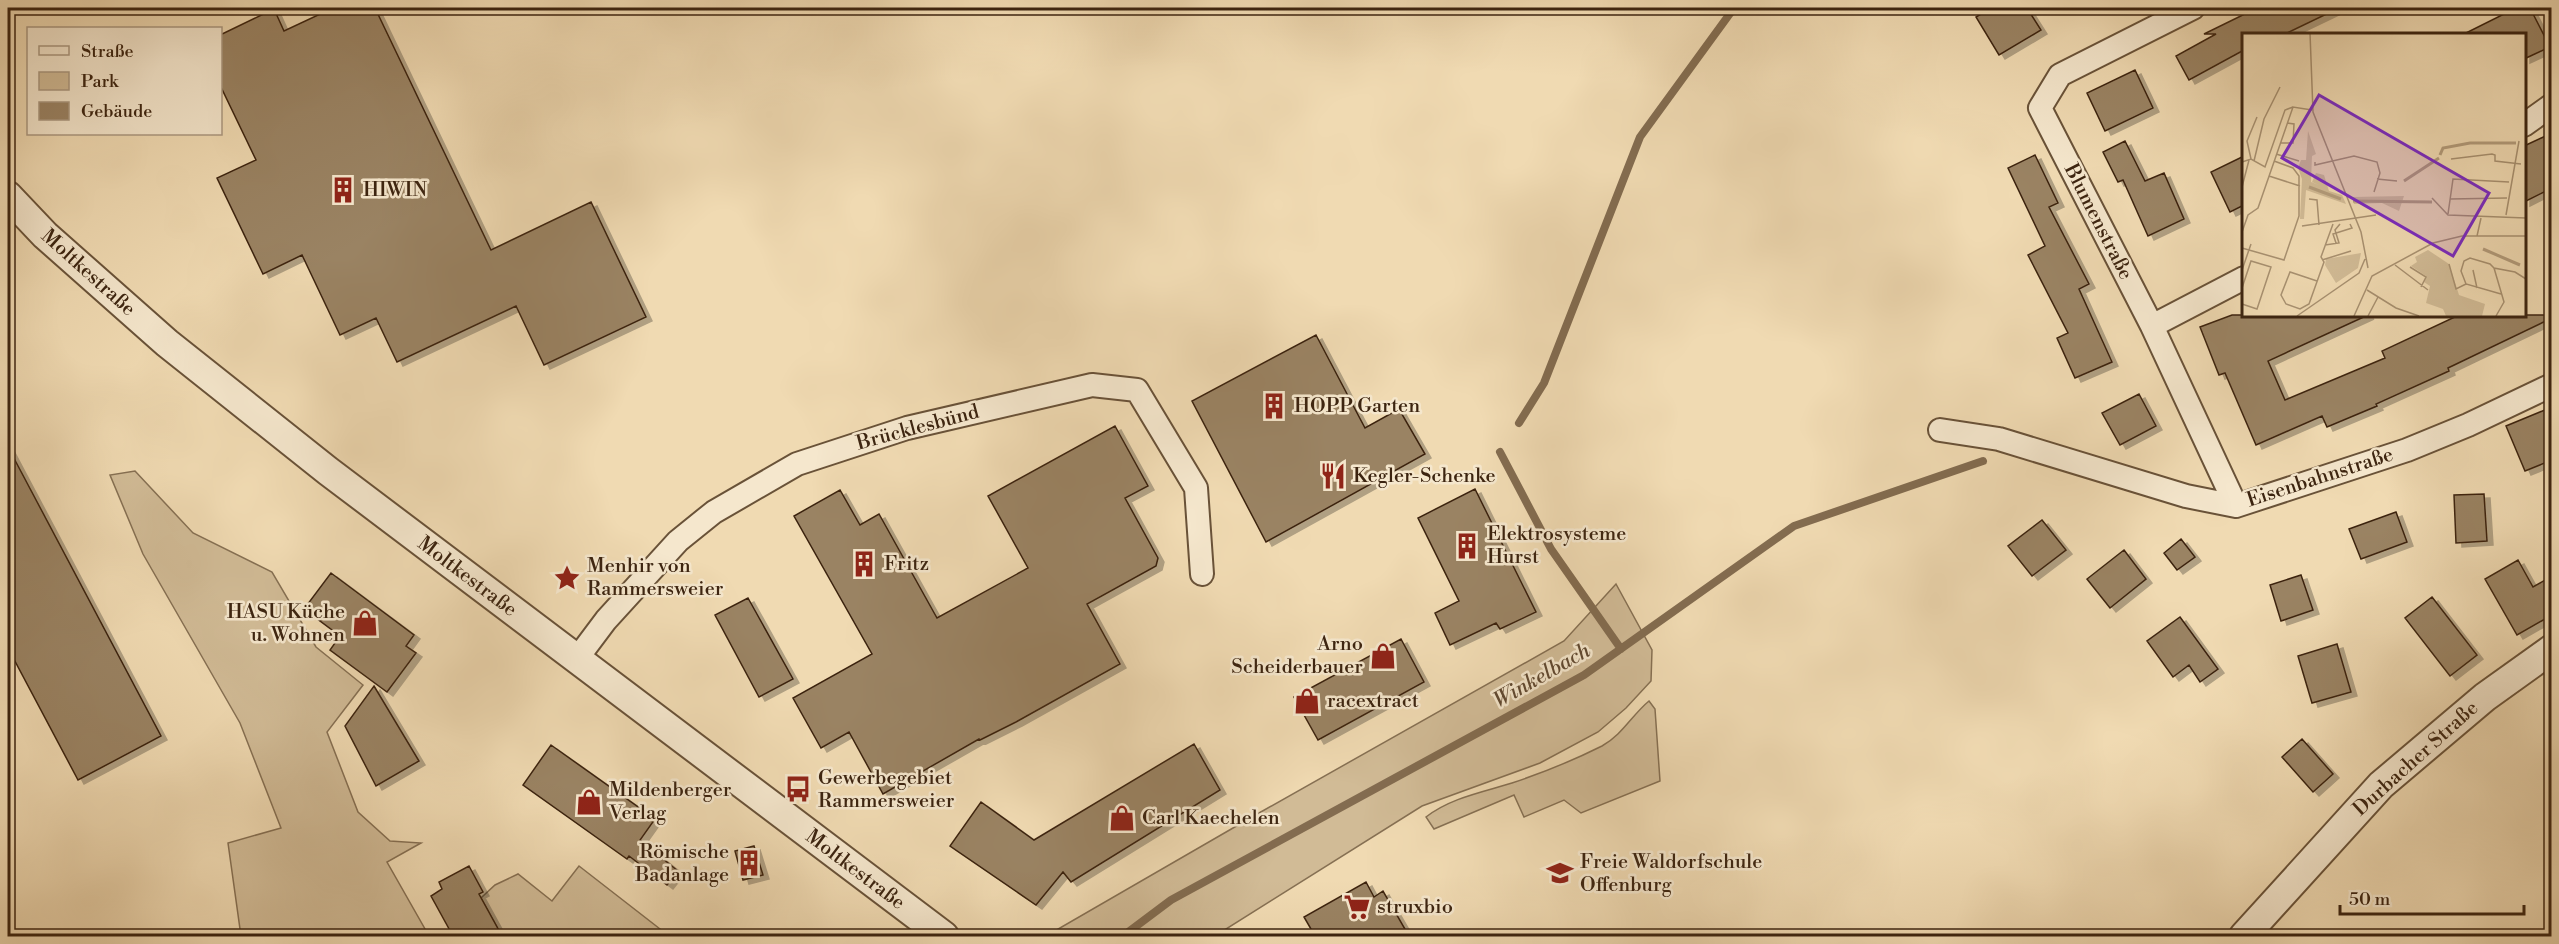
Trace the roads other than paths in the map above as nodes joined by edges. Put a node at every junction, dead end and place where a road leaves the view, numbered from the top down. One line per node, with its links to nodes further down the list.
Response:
1 (2193, 8): 6 (street, Blumenstraße)
2 (2552, 105): 3 (street)
3 (2526, 124)
4 (8, 196): 12 (street, Moltkestraße)
5 (2242, 279): 6 (street)
6 (2152, 326): 9 (street, Blumenstraße)
7 (2552, 385): 9 (street, Eisenbahnstraße)
8 (1940, 430): 9 (street, Eisenbahnstraße)
9 (2236, 506)
10 (1202, 574): 12 (street, Brücklesbünd)
11 (2552, 649): 14 (street, Durbacher Straße)
12 (576, 660): 13 (street, Moltkestraße)
13 (944, 936)
14 (2244, 936)

